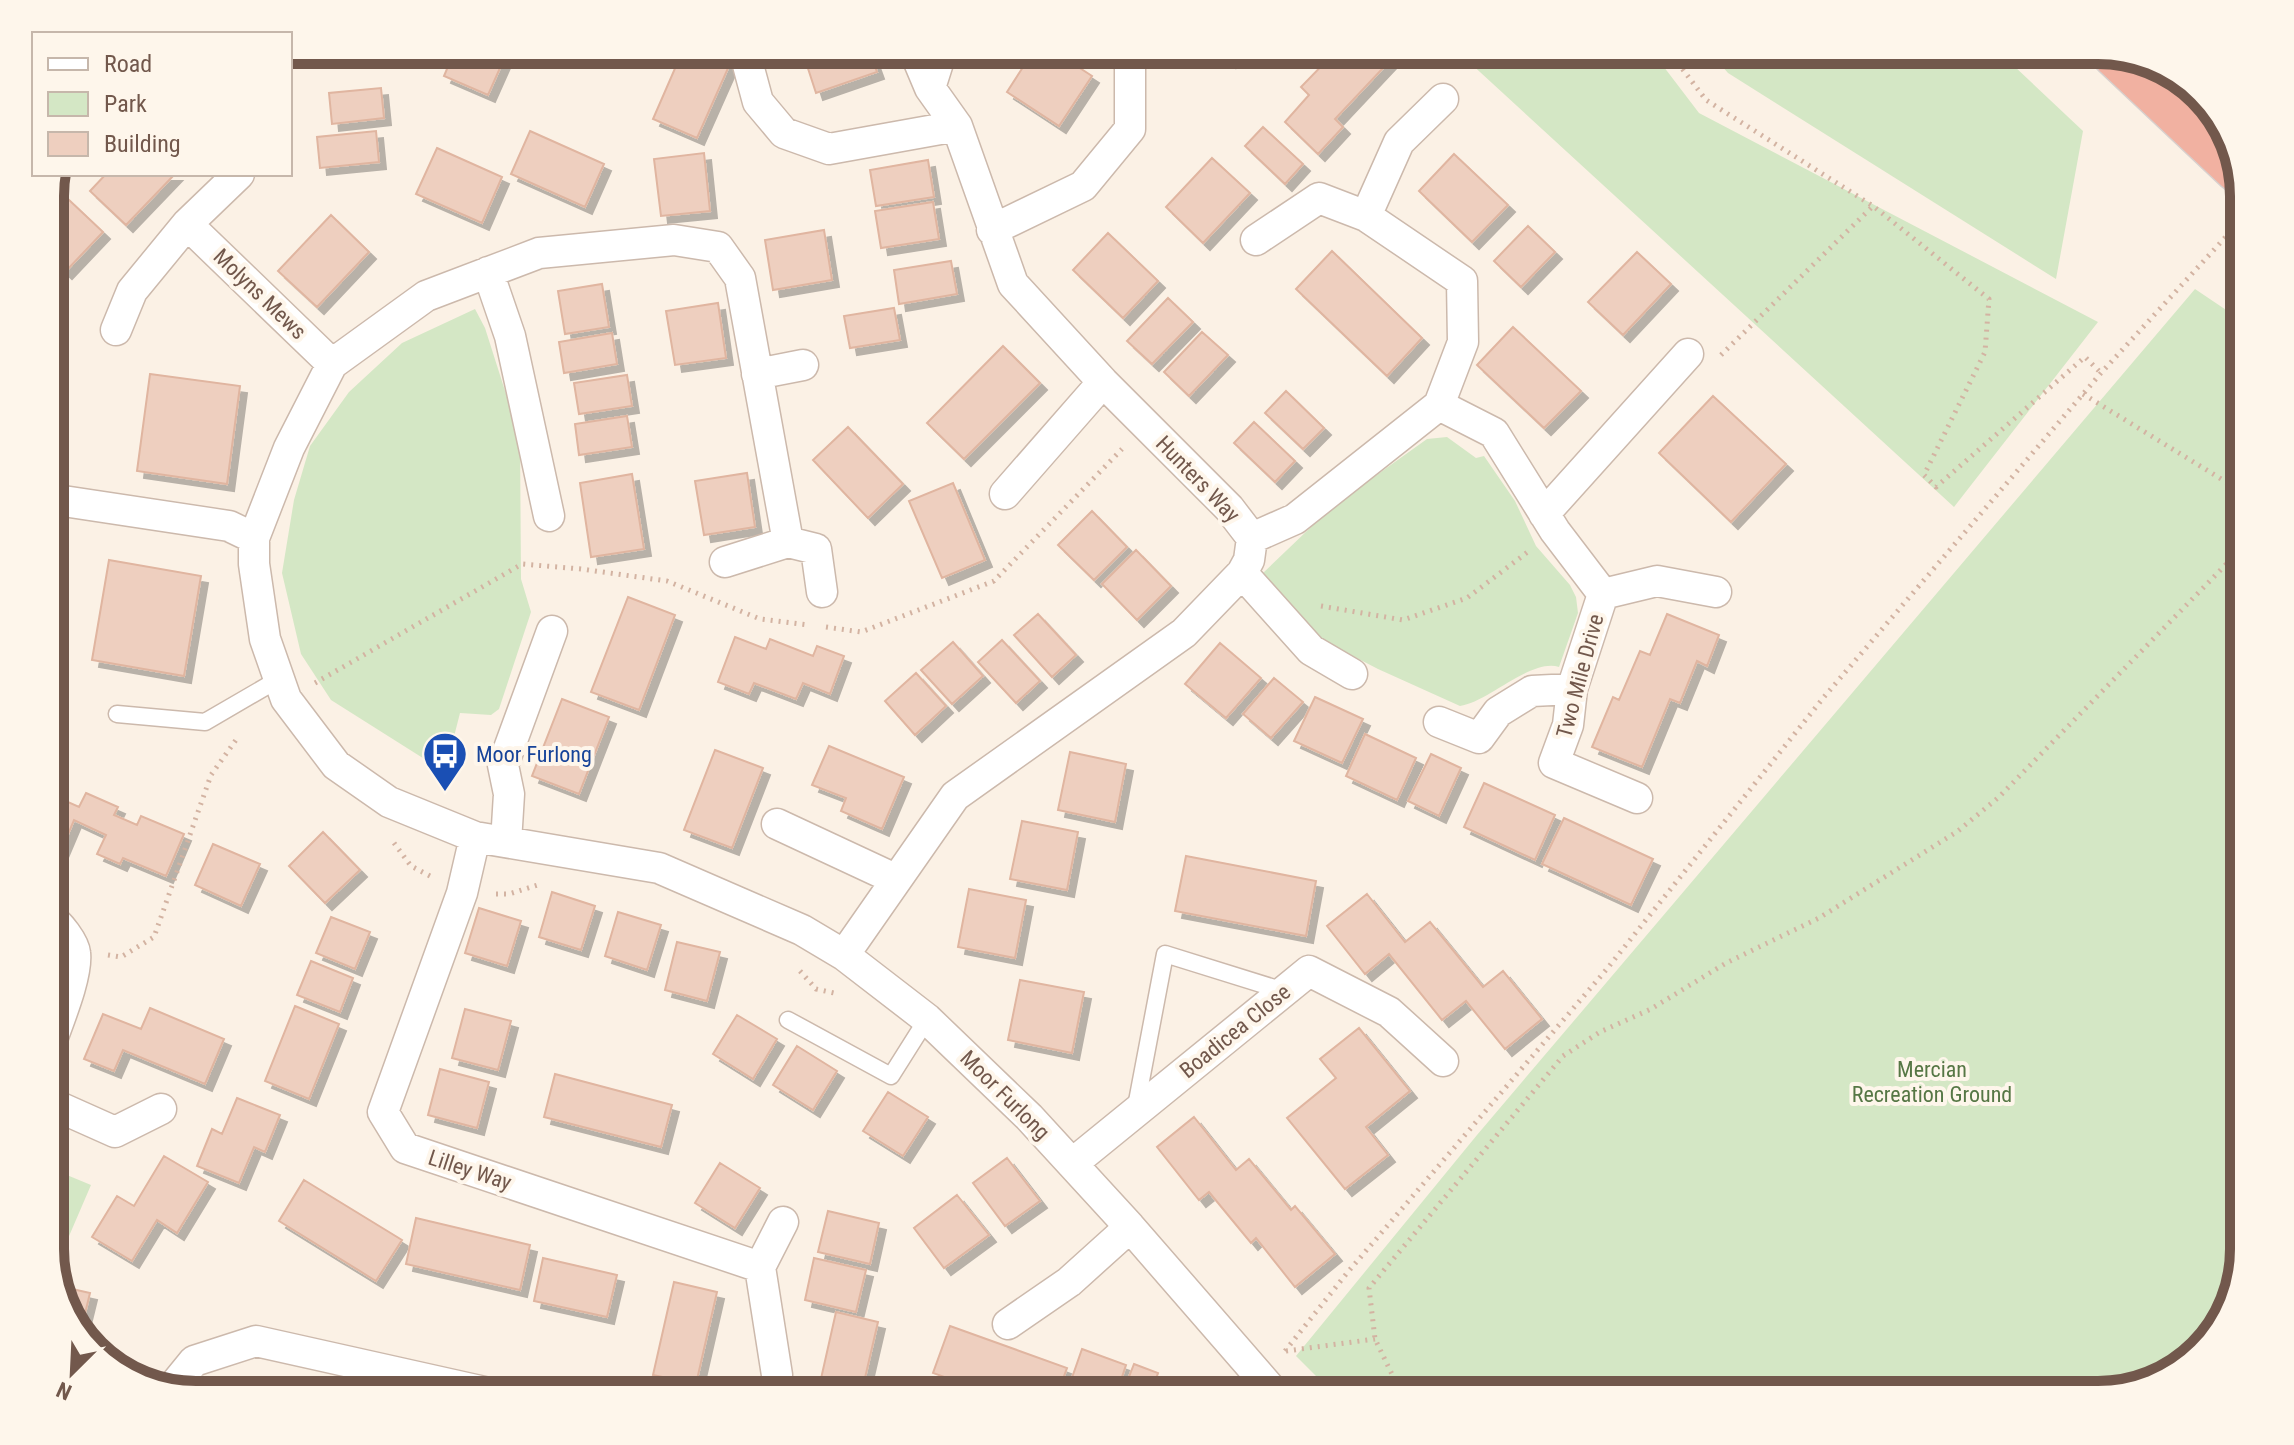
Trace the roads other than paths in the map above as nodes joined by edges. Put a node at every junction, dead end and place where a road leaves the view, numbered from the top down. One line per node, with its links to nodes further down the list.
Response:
1 (748, 64): 8 (street)
2 (920, 64): 6 (street, Hunters Way)
3 (938, 64): 6 (street)
4 (1130, 64): 13 (street)
5 (2128, 67): 9 (highway)
6 (930, 88): 8 (street, Hunters Way)
7 (1443, 99): 11 (street)
8 (957, 126): 13 (street, Hunters Way)
9 (2224, 158)
10 (237, 176): 12 (street)
11 (1366, 216): 14 (street); 22 (street)
12 (187, 224): 16 (street); 18 (street, Molyns Mews)
13 (992, 230): 21 (street, Hunters Way)
14 (1256, 240)
15 (488, 272): 18 (street); 20 (street); 26 (street)
16 (116, 330)
17 (1688, 354): 25 (street)
18 (332, 364): 27 (street)
19 (803, 365): 20 (street)
20 (757, 374): 29 (street)
21 (1103, 382): 23 (street); 28 (street, Hunters Way)
22 (1439, 405): 25 (street, Two Mile Drive); 28 (street)
23 (1005, 494)
24 (64, 501): 27 (street)
25 (1544, 514): 34 (street, Two Mile Drive)
26 (549, 516)
27 (254, 538): 37 (street, Moor Furlong)
28 (1252, 538): 31 (street, Hunters Way)
29 (788, 542): 30 (street); 32 (street)
30 (725, 562)
31 (1242, 573): 36 (street); 45 (street, Hunters Way)
32 (822, 592)
33 (1716, 592): 34 (street, Two Mile Drive)
34 (1603, 594): 38 (street, Two Mile Drive)
35 (552, 631): 44 (street)
36 (1352, 674)
37 (279, 679): 39 (lane); 43 (street, Moor Furlong)
38 (1572, 689): 40 (street); 41 (street, Two Mile Drive)
39 (117, 714)
40 (1439, 722)
41 (1637, 798)
42 (777, 824): 45 (street)
43 (475, 837): 44 (street, Moor Furlong); 59 (street, Lilley Way)
44 (506, 842): 47 (street, Moor Furlong)
45 (895, 879): 47 (street, Hunters Way)
46 (64, 932): 49 (street)
47 (844, 955): 50 (street, Moor Furlong)
48 (1284, 991): 52 (street, Boadicea Close); 55 (street, Boadicea Close); 55 (lane)
49 (64, 1003)
50 (927, 1019): 51 (lane); 56 (street, Moor Furlong)
51 (788, 1020)
52 (1443, 1061)
53 (64, 1109): 54 (street)
54 (161, 1109)
55 (1134, 1113): 56 (street, Boadicea Close)
56 (1073, 1163): 58 (street, Moor Furlong)
57 (783, 1222): 59 (street)
58 (1130, 1227): 60 (street); 64 (street, Moor Furlong)
59 (760, 1267): 61 (street)
60 (1008, 1324)
61 (777, 1375)
62 (179, 1380): 63 (street)
63 (435, 1381)
64 (1264, 1381)

